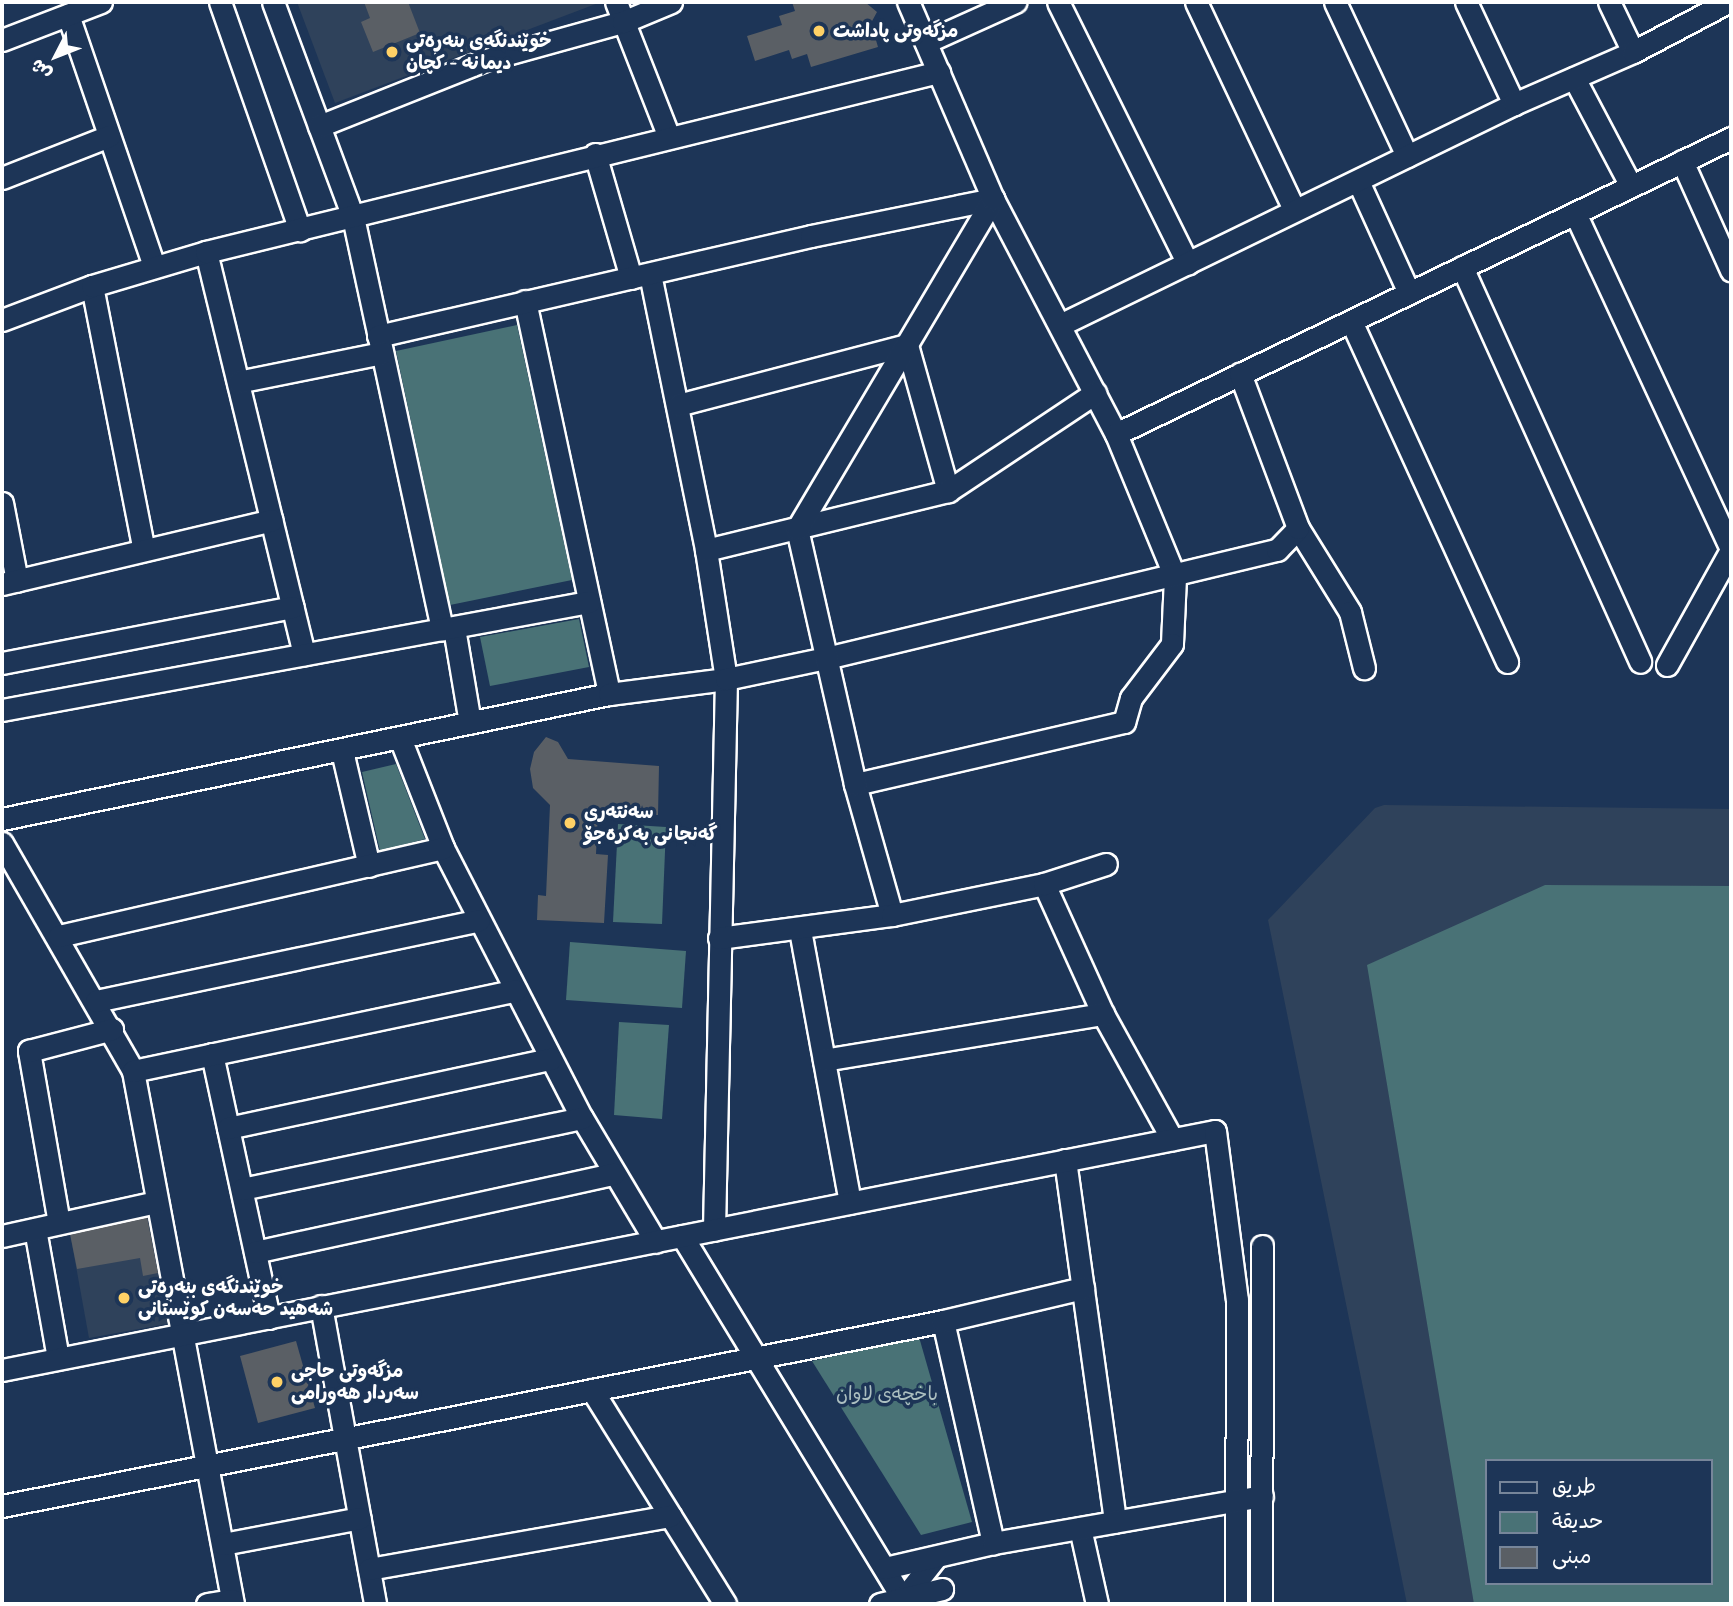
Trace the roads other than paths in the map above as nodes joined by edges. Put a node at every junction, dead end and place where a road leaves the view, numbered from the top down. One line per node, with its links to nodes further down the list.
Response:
1 (101, 2): 14 (street)
2 (220, 2): 35 (street)
3 (273, 2): 21 (street)
4 (671, 2): 13 (street)
5 (908, 2): 16 (street)
6 (1015, 2): 16 (street)
7 (1058, 2): 37 (street)
8 (1196, 2): 32 (street)
9 (1335, 2): 26 (street)
10 (1465, 2): 20 (street)
11 (1609, 2): 17 (street)
12 (1728, 2): 17 (street)
13 (620, 12): 21 (street); 22 (street)
14 (68, 15): 15 (street); 23 (street)
15 (2, 40)
16 (926, 42): 18 (street)
17 (1633, 52): 19 (street)
18 (939, 72): 22 (street); 31 (street)
19 (1574, 78): 20 (street); 30 (street)
20 (1514, 104): 26 (street)
21 (319, 126): 34 (street)
22 (668, 135): 25 (street)
23 (109, 136): 28 (street); 38 (street)
24 (1731, 138): 27 (street)
25 (595, 154): 34 (street); 41 (street)
26 (1406, 156): 29 (street)
27 (1682, 161): 30 (street); 40 (street)
28 (2, 178)
29 (1358, 181): 32 (street); 43 (street)
30 (1631, 186): 33 (street)
31 (993, 199): 41 (street); 47 (street); 49 (street)
32 (1294, 209): 37 (street)
33 (1575, 213): 39 (street); 61 (street)
34 (353, 216): 35 (street); 48 (street)
35 (300, 230): 36 (street)
36 (206, 252): 38 (street); 51 (street)
37 (1188, 264): 47 (street)
38 (154, 266): 42 (street)
39 (1462, 267): 43 (street); 71 (street)
40 (1731, 270)
41 (641, 276): 44 (street); 53 (street)
42 (92, 286): 45 (street); 62 (street)
43 (1409, 293): 46 (street)
44 (525, 301): 48 (street); 65 (street)
45 (2, 320)
46 (1352, 321): 50 (street); 70 (street)
47 (1062, 324): 52 (street)
48 (380, 345): 51 (street); 67 (street)
49 (907, 345): 53 (street); 55 (street); 59 (street)
50 (1240, 374): 54 (street); 58 (street)
51 (238, 382): 57 (street)
52 (1095, 393): 54 (street); 55 (street)
53 (677, 405): 60 (street)
54 (1116, 434): 63 (street)
55 (948, 491): 59 (street)
56 (2, 503): 64 (street)
57 (272, 520): 62 (street); 66 (street)
58 (1298, 528): 63 (street); 74 (street)
59 (797, 529): 60 (street); 69 (street)
60 (706, 550): 75 (street)
61 (1731, 550): 73 (street)
62 (144, 551): 64 (street)
63 (1175, 577): 69 (street); 81 (street)
64 (9, 582)
65 (589, 601): 67 (street); 76 (street)
66 (293, 607): 68 (street); 72 (street)
67 (448, 629): 68 (street); 78 (street)
68 (304, 654): 77 (street)
69 (826, 658): 75 (street); 81 (street)
70 (1507, 662)
71 (1640, 662)
72 (2, 663)
73 (1667, 665)
74 (1364, 668)
75 (726, 679): 76 (street); 92 (street)
76 (609, 694): 78 (street)
77 (2, 710)
78 (470, 723): 79 (street)
79 (400, 738): 80 (street); 83 (street)
80 (342, 751): 82 (street); 86 (street)
81 (855, 784): 88 (street)
82 (2, 819)
83 (443, 848): 86 (street); 89 (street)
84 (3, 849): 91 (street)
85 (1106, 864): 87 (street)
86 (369, 866): 91 (street)
87 (1044, 884): 88 (street); 95 (street)
88 (892, 915): 90 (street)
89 (479, 920): 93 (street); 94 (street)
90 (800, 930): 92 (street); 99 (street)
91 (59, 936): 94 (street)
92 (719, 938): 111 (street)
93 (516, 990): 97 (street); 98 (street)
94 (96, 1002): 96 (street)
95 (1103, 1014): 99 (street); 103 (street)
96 (112, 1029): 100 (street); 109 (street)
97 (212, 1054): 100 (street); 102 (street)
98 (551, 1059): 101 (street); 102 (street)
99 (824, 1060): 108 (street)
100 (133, 1071): 107 (street)
101 (582, 1118): 105 (street); 106 (street)
102 (228, 1128): 106 (street)
103 (1172, 1139): 104 (street); 129 (street)
104 (1065, 1160): 108 (street); 117 (street)
105 (614, 1174): 114 (street); 116 (street)
106 (242, 1189): 116 (street)
107 (156, 1202): 109 (street); 121 (street)
108 (850, 1202): 111 (street)
109 (59, 1223): 110 (street)
110 (36, 1228): 112 (street); 122 (street)
111 (713, 1230): 113 (street)
112 (2, 1236)
113 (682, 1236): 114 (street); 123 (street)
114 (656, 1241): 118 (street)
115 (1262, 1246): 128 (street)
116 (255, 1252): 119 (street)
117 (1083, 1288): 120 (street); 133 (street)
118 (321, 1306): 119 (street); 126 (street)
119 (269, 1318): 121 (street)
120 (943, 1321): 123 (street); 135 (street)
121 (183, 1335): 122 (street); 127 (street)
122 (58, 1358): 124 (street)
123 (756, 1358): 125 (street); 138 (street)
124 (2, 1370)
125 (592, 1390): 126 (street); 131 (street)
126 (345, 1440): 127 (street); 132 (street)
127 (209, 1464): 130 (street); 136 (street)
128 (1262, 1496): 129 (street); 150 (street)
129 (1238, 1499): 133 (street); 149 (street)
130 (2, 1506)
131 (670, 1516): 139 (street); 146 (street)
132 (360, 1518): 136 (street); 139 (street)
133 (1115, 1522): 134 (street)
134 (1080, 1528): 135 (street); 148 (street)
135 (993, 1543): 137 (street)
136 (223, 1544): 143 (street)
137 (936, 1557): 138 (street); 140 (street); 141 (street)
138 (885, 1568): 140 (street); 142 (street)
139 (369, 1569): 145 (street)
140 (917, 1580): 141 (street); 142 (street)
141 (944, 1596): 142 (street)
142 (903, 1599): 147 (street)
143 (232, 1602): 144 (street)
144 (207, 1604)
145 (375, 1604)
146 (726, 1604)
147 (880, 1604)
148 (1097, 1604)
149 (1237, 1604)
150 (1261, 1604)

